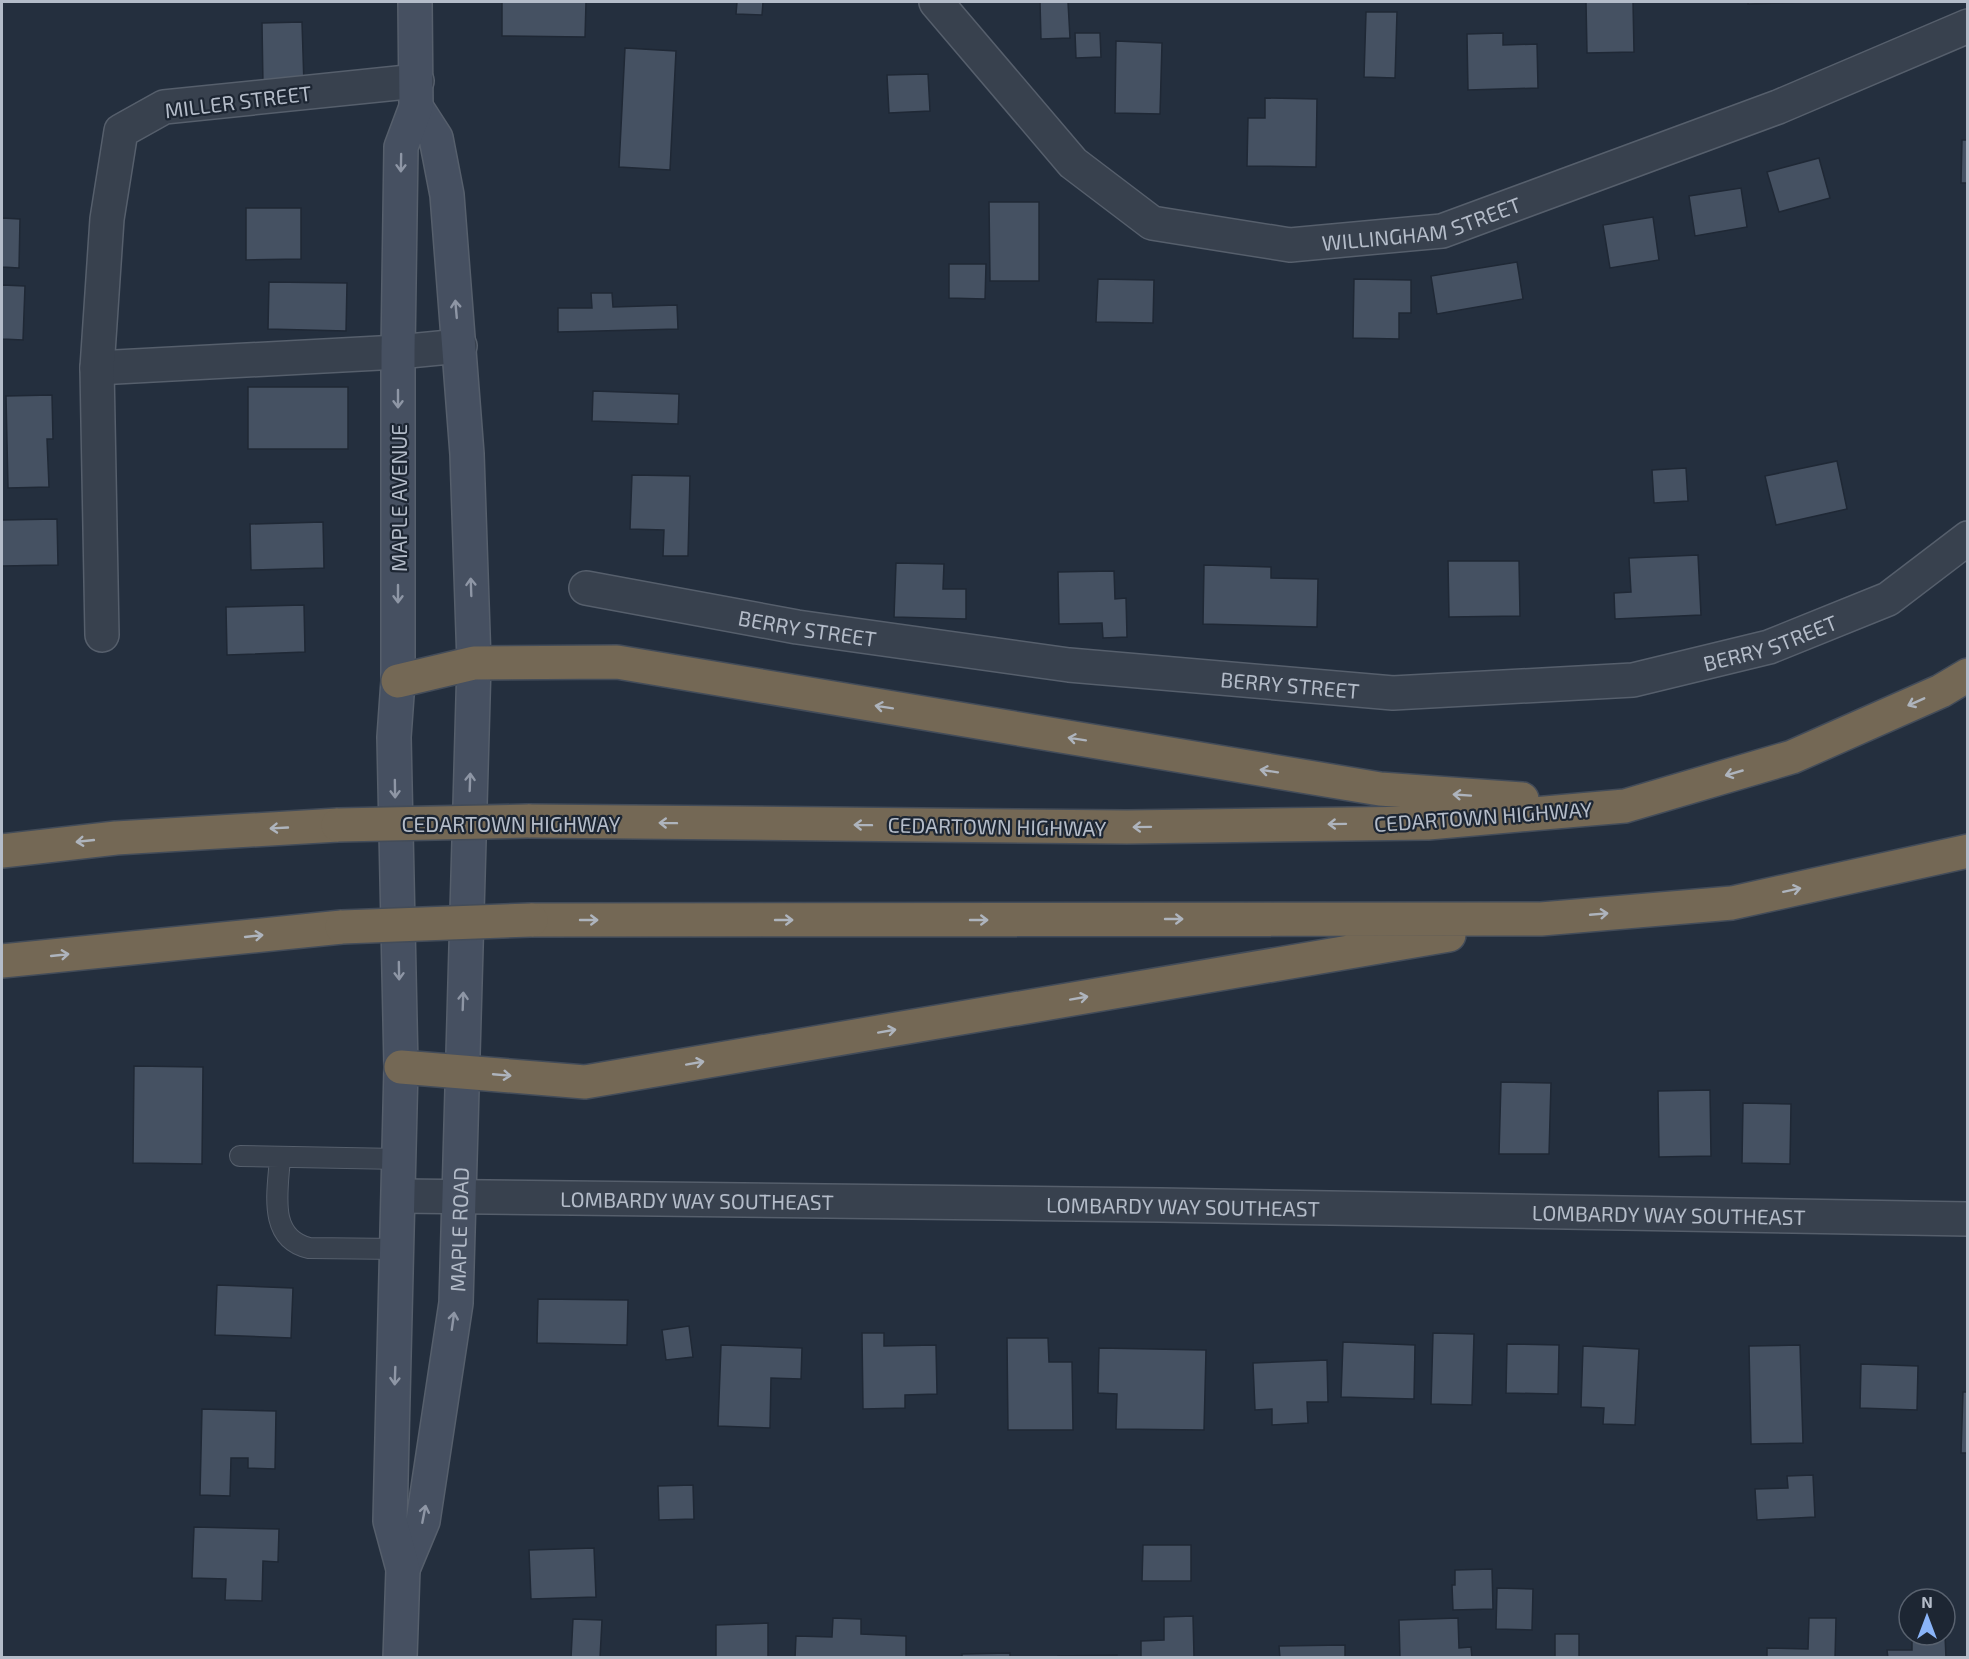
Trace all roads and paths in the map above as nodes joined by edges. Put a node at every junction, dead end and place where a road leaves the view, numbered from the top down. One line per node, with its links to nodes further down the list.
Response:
1 (415, 2): 4 (main road, MAPLE AVENUE)
2 (936, 2): 3 (street, WILLINGHAM STREET)
3 (1968, 26)
4 (417, 94): 5 (main road, one-way to 4); 6 (main road, MAPLE AVENUE, one-way to 6); 7 (street, MILLER STREET)
5 (460, 346): 6 (street); 11 (main road, one-way to 5)
6 (398, 352): 7 (street); 13 (main road, MAPLE AVENUE, one-way to 13)
7 (97, 368): 10 (street, MILLER STREET)
8 (1968, 538): 9 (street, BERRY STREET)
9 (586, 588)
10 (102, 635)
11 (474, 663): 13 (highway); 14 (highway, one-way to 11); 21 (main road, MAPLE ROAD, one-way to 11)
12 (1968, 675): 14 (highway, CEDARTOWN HIGHWAY, one-way to 14)
13 (398, 681): 17 (main road, MAPLE AVENUE, one-way to 17)
14 (1625, 806): 15 (highway, CEDARTOWN HIGHWAY, one-way to 15, bridge)
15 (2, 851)
16 (1968, 851): 18 (highway, one-way to 16)
17 (398, 891): 20 (main road, MAPLE ROAD, one-way to 20)
18 (1541, 919): 19 (highway, one-way to 18, bridge); 21 (highway, one-way to 18)
19 (2, 961)
20 (402, 1067): 21 (highway); 24 (main road, MAPLE ROAD)
21 (460, 1072): 26 (main road, MAPLE ROAD)
22 (240, 1156): 23 (lane)
23 (280, 1157): 24 (lane); 28 (lane)
24 (399, 1159): 25 (main road, MAPLE ROAD)
25 (400, 1196): 26 (street, LOMBARDY WAY SOUTHEAST); 28 (main road, MAPLE ROAD)
26 (458, 1197): 27 (street, LOMBARDY WAY SOUTHEAST); 29 (main road, MAPLE ROAD, one-way to 26)
27 (1968, 1219)
28 (399, 1249): 29 (main road, MAPLE ROAD, one-way to 29)
29 (403, 1569): 30 (main road, MAPLE ROAD)
30 (399, 1658)

